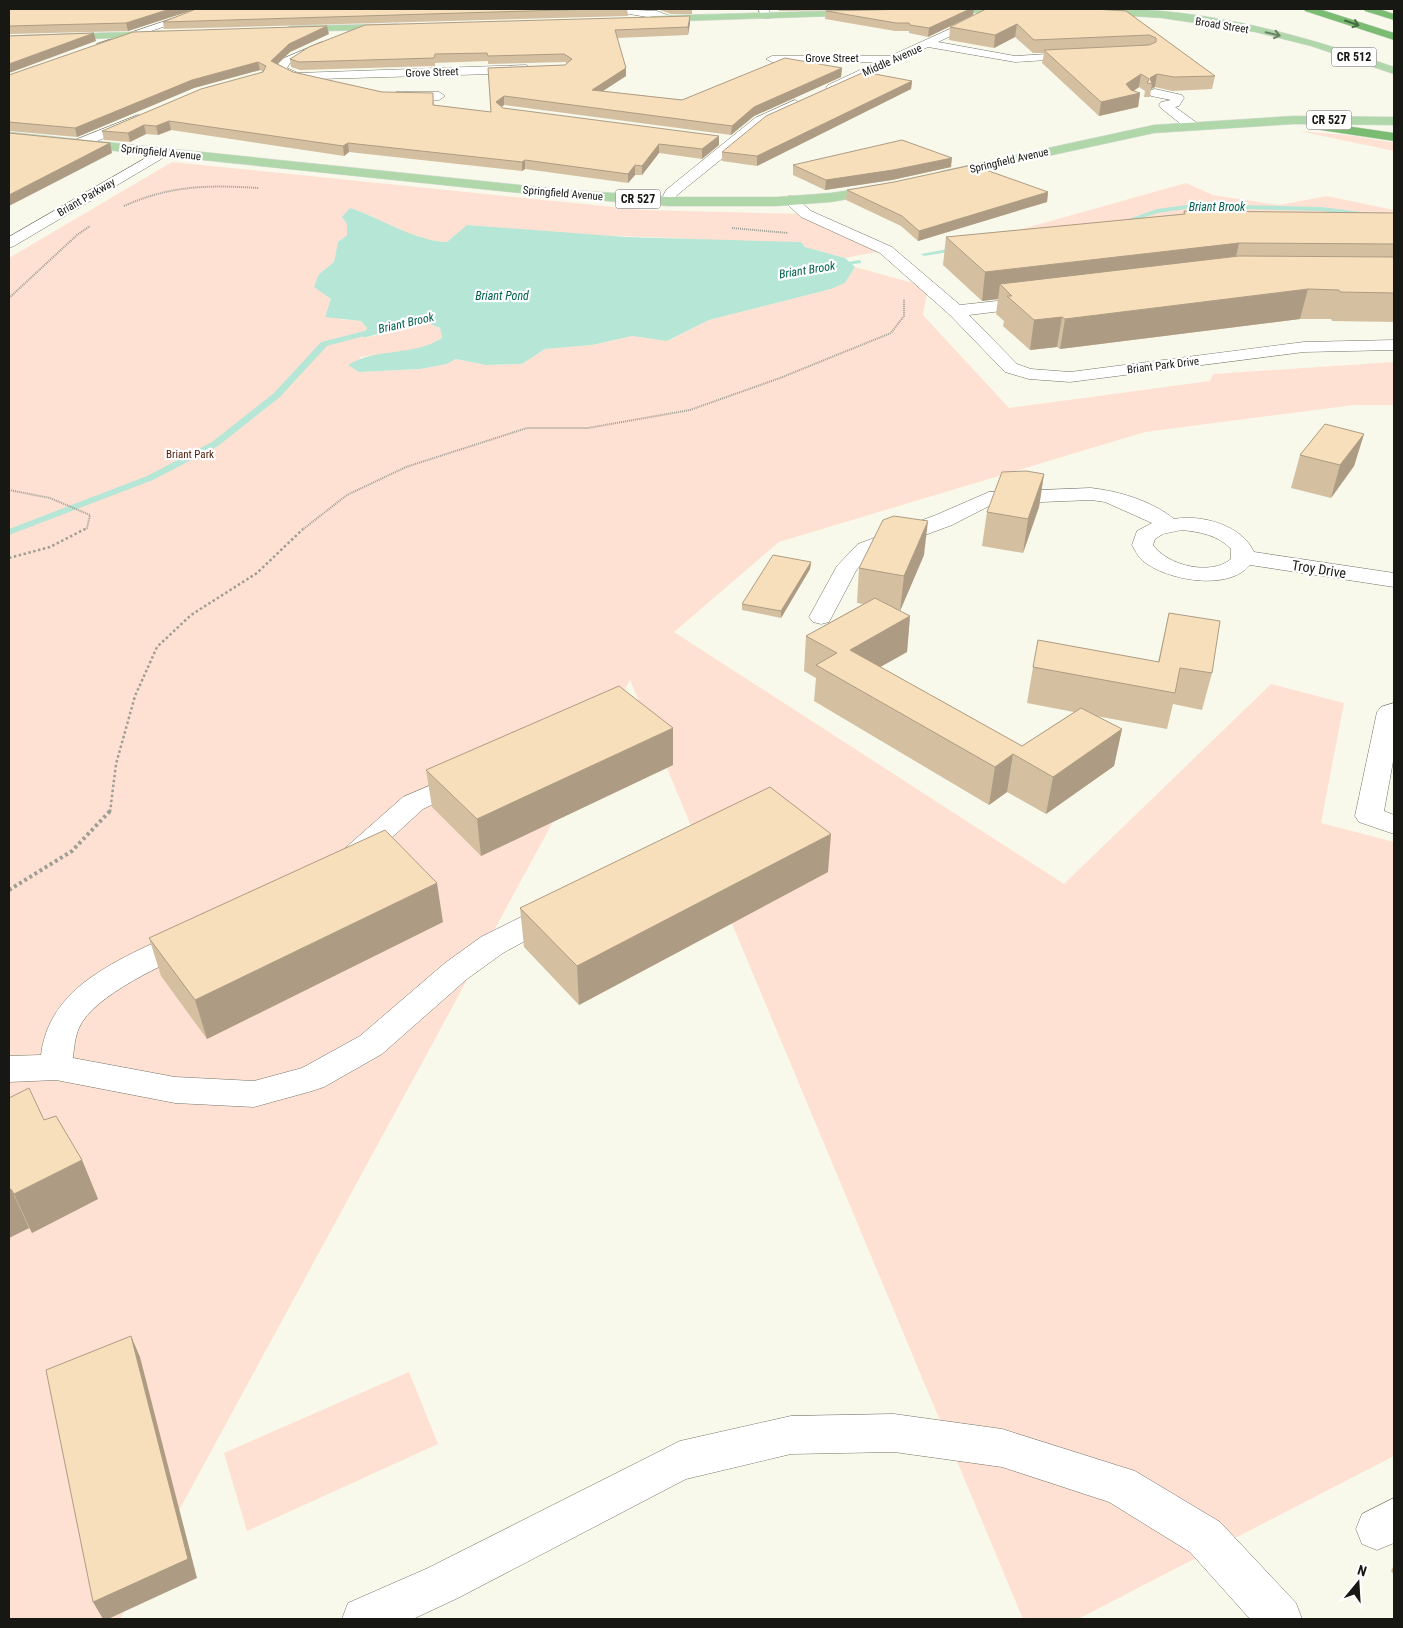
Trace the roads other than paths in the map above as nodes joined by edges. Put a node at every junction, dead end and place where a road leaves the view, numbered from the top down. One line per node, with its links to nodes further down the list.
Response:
1 (211, 9): 18 (street)
2 (618, 9): 11 (street)
3 (998, 9): 4 (main road); 13 (street, Middle Avenue); 13 (main road)
4 (1006, 9)
5 (1068, 9): 27 (main road, Broad Street / CR 512, one-way to 27)
6 (1309, 9): 19 (highway, one-way to 19)
7 (1369, 9): 10 (highway)
8 (765, 12): 9 (main road); 11 (main road)
9 (871, 13)
10 (1394, 17)
11 (670, 18): 12 (main road)
12 (611, 20)
13 (968, 25): 21 (street, Middle Avenue)
14 (409, 27): 15 (main road)
15 (365, 28): 16 (main road); 28 (street)
16 (277, 29)
17 (175, 33): 18 (main road)
18 (129, 35): 20 (main road); 22 (street)
19 (1394, 38)
20 (9, 39)
21 (928, 44): 23 (street); 25 (street, Middle Avenue)
22 (94, 47)
23 (1091, 54)
24 (772, 59): 25 (street, Grove Street)
25 (893, 60): 42 (street, Middle Avenue)
26 (535, 69): 28 (street, Grove Street)
27 (1394, 71)
28 (299, 76): 29 (street)
29 (340, 87)
30 (383, 95): 31 (street)
31 (439, 96)
32 (1152, 99): 36 (street)
33 (149, 114): 43 (street)
34 (1394, 121): 35 (main road, Springfield Avenue / CR 527)
35 (1263, 123): 36 (main road, Springfield Avenue / CR 527); 37 (main road, Springfield Avenue / CR 527)
36 (1192, 126): 45 (main road, Springfield Avenue / CR 527)
37 (1319, 126): 38 (main road, Springfield Avenue / CR 527); 40 (highway)
38 (1394, 129)
39 (9, 136): 43 (main road, Springfield Avenue / CR 527)
40 (1394, 137)
41 (720, 139): 42 (street)
42 (734, 141): 47 (street, Middle Avenue)
43 (80, 143): 44 (main road, Springfield Avenue / CR 527)
44 (163, 152): 47 (main road, Springfield Avenue / CR 527); 49 (street, Briant Parkway)
45 (928, 178)
46 (900, 185): 48 (main road, Springfield Avenue / CR 527)
47 (668, 200): 48 (main road, Springfield Avenue / CR 527)
48 (790, 200): 51 (street, Briant Park Drive)
49 (9, 244)
50 (1047, 300): 51 (street)
51 (956, 311): 52 (street, Briant Park Drive)
52 (1394, 344)
53 (1168, 525): 54 (street); 54 (street); 56 (street)
54 (1244, 557): 55 (street, Troy Drive)
55 (1394, 580)
56 (821, 617)
57 (1394, 711): 59 (street)
58 (484, 770): 60 (street)
59 (1394, 825)
60 (332, 872)
61 (578, 900): 63 (street)
62 (210, 930): 63 (street)
63 (56, 1067): 64 (street)
64 (9, 1069)
65 (364, 1619): 66 (street)
66 (1280, 1619)

